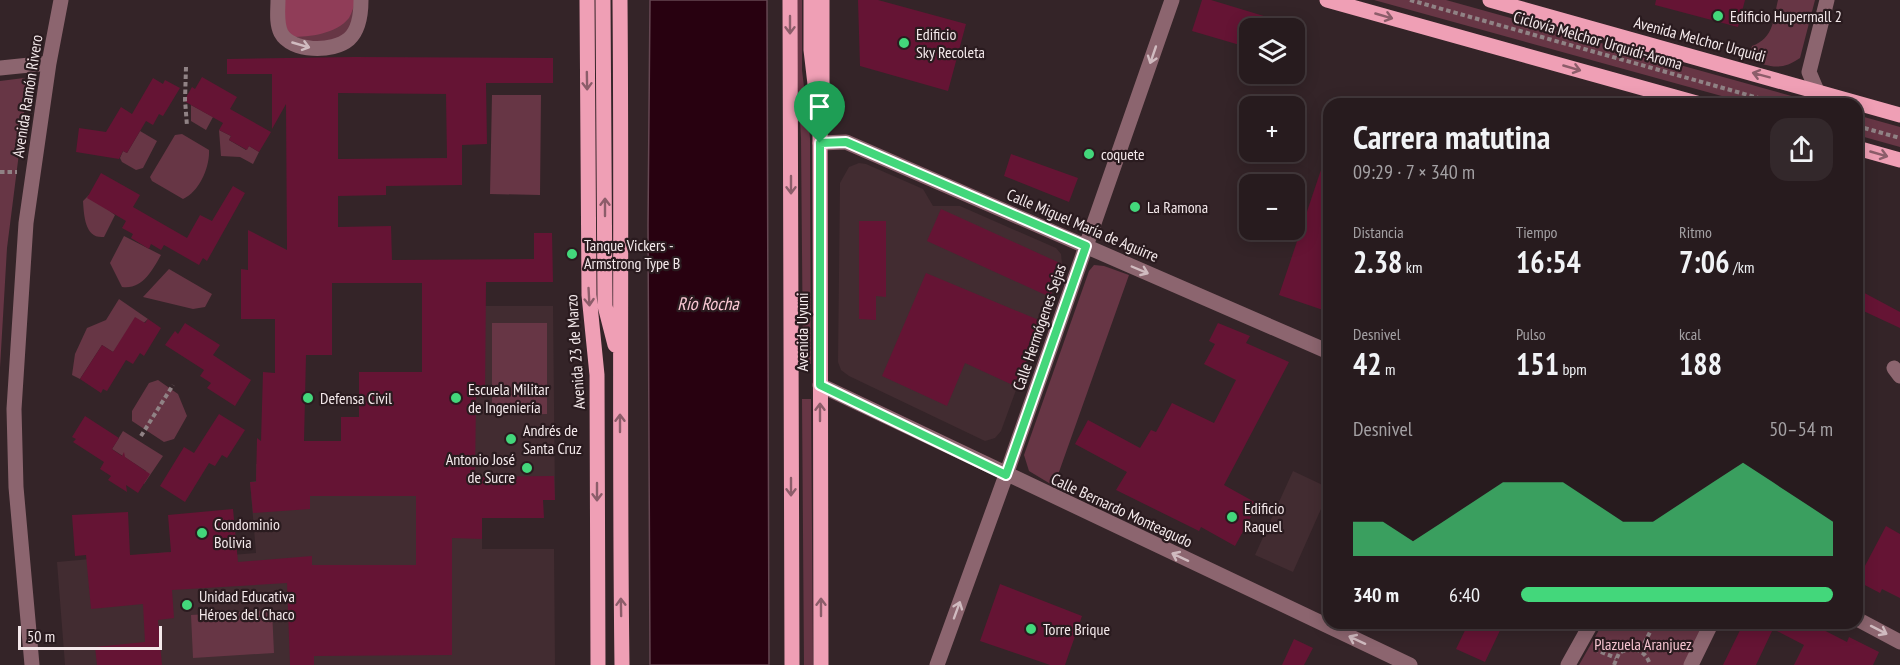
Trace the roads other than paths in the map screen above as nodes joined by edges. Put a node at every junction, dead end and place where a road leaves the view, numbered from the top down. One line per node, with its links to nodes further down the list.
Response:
1 (61, 0): 14 (street, Avenida Ramón Rivero)
2 (278, 0): 3 (street, one-way to 3)
3 (361, 0)
4 (587, 0): 36 (main road, Avenida 23 de Marzo, one-way to 36)
5 (603, 0): 25 (main road, one-way to 5)
6 (620, 0): 25 (main road)
7 (790, 0): 38 (main road, Avenida Uyuni, one-way to 38)
8 (811, 0): 20 (main road, Avenida Uyuni)
9 (822, 0): 20 (main road)
10 (1173, 0): 23 (street, Calle Hermógenes Sejas, one-way to 23)
11 (1328, 0): 17 (main road, one-way to 17)
12 (1490, 0): 16 (main road, Avenida Melchor Urquidi, one-way to 12)
13 (1827, 0): 16 (street)
14 (49, 63): 15 (street); 27 (street, Avenida Ramón Rivero)
15 (0, 68)
16 (1816, 97)
17 (1679, 98)
18 (1863, 107): 19 (main road, Avenida Melchor Urquidi)
19 (1900, 115)
20 (820, 135): 23 (street, Calle Miguel María de Aguirre); 26 (main road, Avenida Uyuni)
21 (1863, 150): 22 (main road, one-way to 22)
22 (1900, 160)
23 (1086, 246): 24 (street, Calle Miguel María de Aguirre, one-way to 24); 28 (street, Calle Hermógenes Sejas)
24 (1323, 349)
25 (620, 369): 37 (main road, one-way to 25)
26 (820, 385): 28 (street, Calle Bernardo Monteagudo); 39 (main road, Avenida Uyuni, one-way to 26)
27 (7, 409): 35 (street, Avenida Ramón Rivero)
28 (1006, 475): 30 (street, Calle Bernardo Monteagudo, one-way to 28); 40 (street, Calle Hermógenes Sejas, one-way to 28)
29 (1863, 622): 34 (street, one-way to 34)
30 (1323, 624)
31 (1333, 629): 41 (street, Calle Bernardo Monteagudo, one-way to 31)
32 (1588, 629): 42 (street)
33 (1709, 629): 43 (street)
34 (1900, 642)
35 (32, 665)
36 (598, 665)
37 (622, 665)
38 (792, 665)
39 (821, 665)
40 (937, 665)
41 (1410, 665)
42 (1568, 665)
43 (1691, 665)

